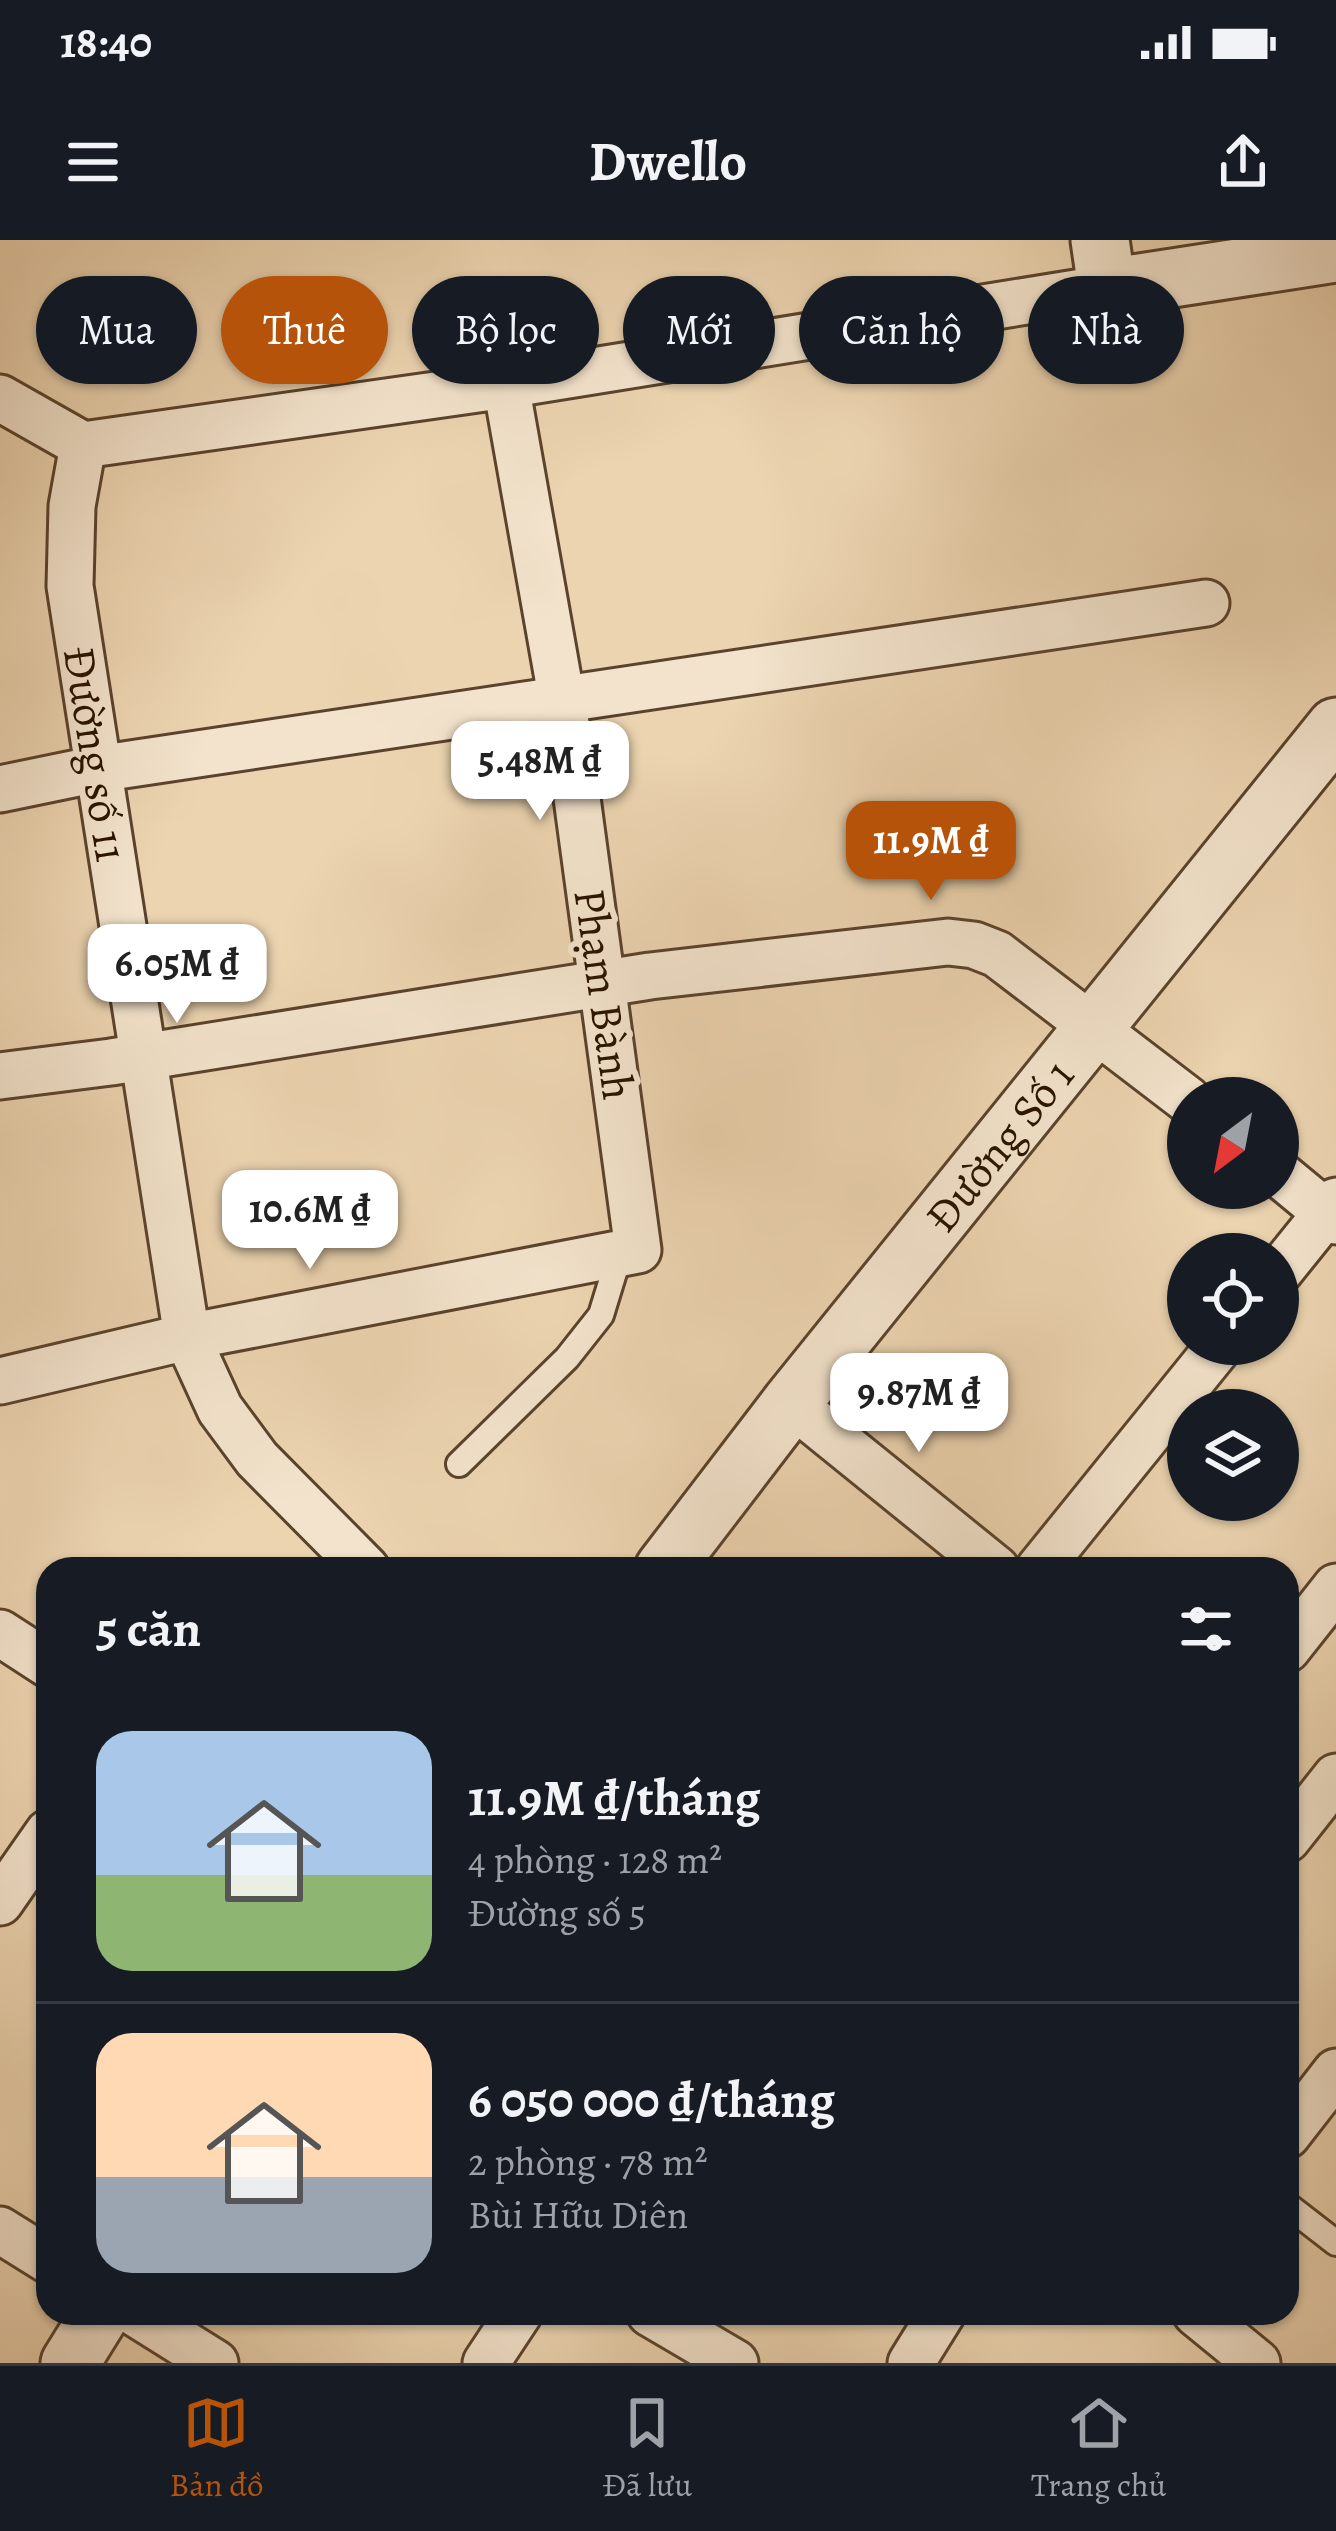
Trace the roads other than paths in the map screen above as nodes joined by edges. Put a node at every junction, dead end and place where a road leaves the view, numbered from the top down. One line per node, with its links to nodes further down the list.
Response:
1 (1336, 253): 2 (street)
2 (1104, 264): 3 (street)
3 (506, 385): 5 (street); 7 (street, Phạm Bành)
4 (0, 398): 5 (street)
5 (83, 445): 9 (street, Đường số 11)
6 (1206, 603): 7 (street)
7 (562, 700): 9 (street); 11 (street, Phạm Bành)
8 (1336, 727): 12 (street, Đường Số 1)
9 (97, 769): 10 (street); 13 (street, Đường số 11)
10 (0, 790)
11 (604, 983): 12 (street); 13 (street); 19 (street, Phạm Bành)
12 (1095, 1026): 15 (street); 23 (street, Đường Số 1)
13 (140, 1056): 14 (street); 20 (street, Đường số 11)
14 (0, 1076)
15 (1167, 1083)
16 (1299, 1188): 17 (street)
17 (1333, 1212): 18 (street)
18 (1299, 1250)
19 (629, 1251): 20 (street); 24 (lane)
20 (187, 1336): 22 (street); 25 (street, Đường số 11)
21 (1204, 1365): 28 (street)
22 (0, 1381)
23 (790, 1403): 26 (street, Đường Số 1); 27 (street)
24 (459, 1464)
25 (354, 1557)
26 (673, 1557)
27 (981, 1557)
28 (1049, 1557)
29 (1336, 1587): 31 (street)
30 (0, 1633): 32 (street)
31 (1299, 1634)
32 (36, 1656)
33 (1336, 1777): 34 (street)
34 (1299, 1824)
35 (36, 1849): 36 (street)
36 (1, 1897)
37 (1336, 2072): 38 (street)
38 (1299, 2119)
39 (1299, 2214): 41 (lane)
40 (0, 2230): 42 (street)
41 (1336, 2243)
42 (36, 2252)
43 (94, 2325): 49 (street)
44 (154, 2325): 50 (street)
45 (511, 2325): 51 (street)
46 (670, 2325): 52 (street)
47 (935, 2325): 53 (street)
48 (1211, 2325): 54 (street)
49 (70, 2363)
50 (215, 2363)
51 (486, 2363)
52 (735, 2363)
53 (911, 2363)
54 (1257, 2363)

